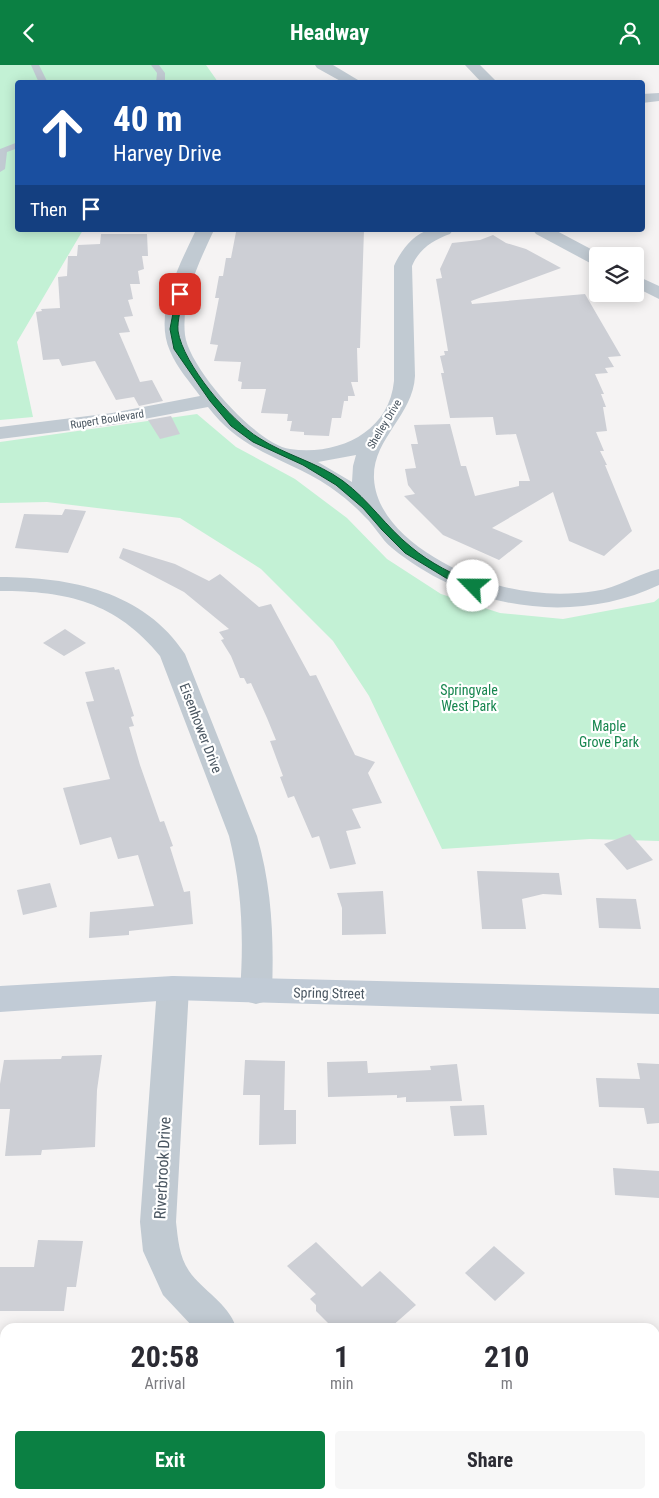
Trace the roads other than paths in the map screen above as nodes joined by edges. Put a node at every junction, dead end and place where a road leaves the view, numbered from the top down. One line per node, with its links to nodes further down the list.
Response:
1 (35, 65): 5 (lane)
2 (155, 65): 6 (lane)
3 (322, 65): 7 (street)
4 (472, 65): 8 (street)
5 (42, 80)
6 (163, 80)
7 (350, 80)
8 (488, 80)
9 (659, 97): 10 (street)
10 (645, 99)
11 (15, 146): 12 (lane)
12 (1, 148): 13 (lane)
13 (0, 169)
14 (204, 232): 20 (street)
15 (440, 232): 22 (street, Shelley Drive)
16 (546, 232): 17 (street)
17 (589, 255)
18 (644, 285): 19 (street)
19 (659, 293)
20 (213, 399): 21 (street, Rupert Boulevard); 23 (street)
21 (0, 433)
22 (377, 434): 23 (street); 24 (street, Shelley Drive)
23 (275, 450): 24 (street)
24 (378, 519): 25 (street, Shelley Drive)
25 (659, 576)
26 (0, 584): 28 (street, Eisenhower Drive)
27 (173, 988): 28 (main road, Spring Street); 29 (main road, Spring Street); 31 (street, Riverbrook Drive)
28 (256, 992): 30 (main road, Spring Street)
29 (0, 999)
30 (659, 1001)
31 (213, 1323)

